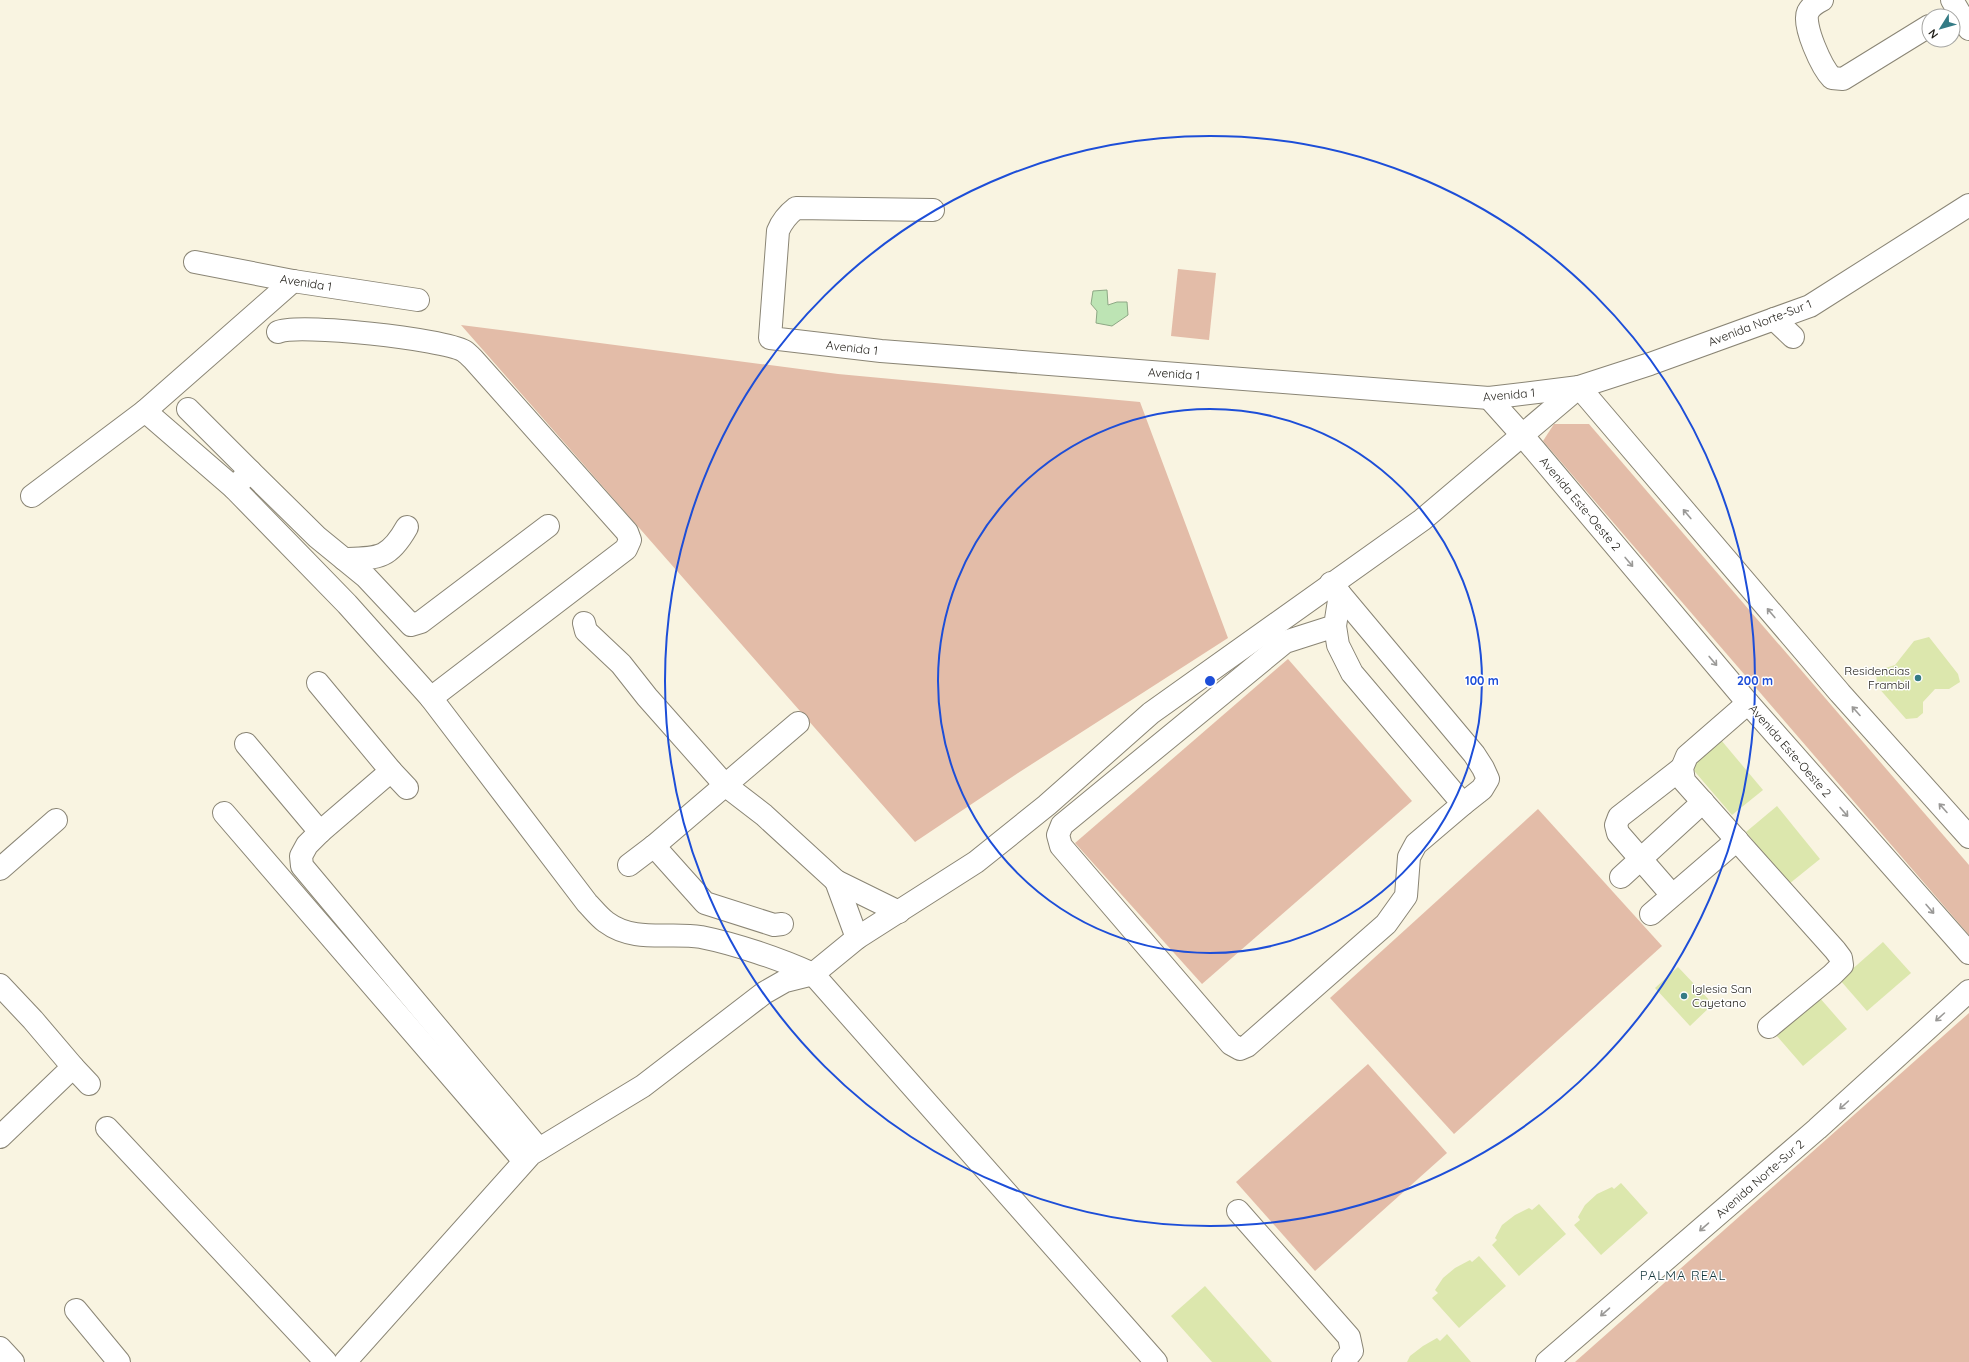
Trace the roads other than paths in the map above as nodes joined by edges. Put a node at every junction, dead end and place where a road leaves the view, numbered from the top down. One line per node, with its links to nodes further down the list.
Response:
1 (1822, 0): 4 (street)
2 (1961, 19): 3 (street)
3 (1969, 29)
4 (1921, 31)
5 (1969, 205): 10 (street, Avenida Norte-Sur 1)
6 (933, 210): 14 (street, Avenida 1)
7 (195, 262): 8 (street, Avenida 1)
8 (292, 282): 9 (street, Avenida 1); 16 (street)
9 (418, 300)
10 (1774, 319): 12 (street); 13 (street, Avenida Norte-Sur 1)
11 (278, 332): 28 (street)
12 (1794, 337)
13 (1579, 387): 14 (street, Avenida 1); 17 (street); 41 (street, one-way to 13)
14 (1489, 398): 17 (street, Avenida Este-Oeste 2)
15 (188, 409): 18 (street)
16 (145, 411): 19 (street); 20 (street)
17 (1523, 436): 24 (street); 29 (street, Avenida Este-Oeste 2, one-way to 29)
18 (250, 471): 19 (street); 23 (street)
19 (234, 488): 28 (street)
20 (32, 496)
21 (548, 526): 23 (street)
22 (407, 527): 23 (street)
23 (344, 559)
24 (1335, 589): 26 (street); 37 (street); 50 (street)
25 (584, 623): 34 (street)
26 (1335, 626): 37 (street); 37 (street)
27 (318, 683): 33 (street)
28 (431, 698): 55 (street)
29 (1748, 703): 32 (street); 54 (street, Avenida Este-Oeste 2, one-way to 54)
30 (798, 724): 34 (street)
31 (246, 744): 40 (street)
32 (1682, 768): 36 (street); 44 (street)
33 (391, 771): 35 (street); 40 (street)
34 (725, 785): 43 (street); 48 (street)
35 (407, 788)
36 (1703, 802): 42 (street); 44 (street)
37 (1463, 804)
38 (224, 813): 63 (street)
39 (56, 820): 46 (street)
40 (320, 832): 63 (street)
41 (1969, 837)
42 (1737, 840): 49 (street); 58 (street)
43 (654, 846): 45 (street); 52 (street)
44 (1641, 859): 47 (street); 49 (street)
45 (629, 865)
46 (0, 869)
47 (1621, 877)
48 (836, 881): 50 (street); 53 (street)
49 (1672, 895): 51 (street)
50 (899, 912): 53 (street)
51 (1651, 914)
52 (782, 924)
53 (857, 938): 55 (street)
54 (1969, 953)
55 (813, 974): 63 (street); 71 (street)
56 (0, 985): 59 (street)
57 (1969, 991): 73 (street, Avenida Norte-Sur 2, one-way to 73)
58 (1769, 1026)
59 (73, 1067): 60 (street); 62 (street)
60 (89, 1084)
61 (108, 1128): 70 (street)
62 (0, 1137)
63 (532, 1155): 67 (street)
64 (1238, 1211): 72 (street)
65 (76, 1310): 69 (street)
66 (0, 1348): 68 (street)
67 (348, 1361)
68 (13, 1362)
69 (120, 1362)
70 (326, 1362)
71 (1156, 1362)
72 (1343, 1362)
73 (1547, 1362)

